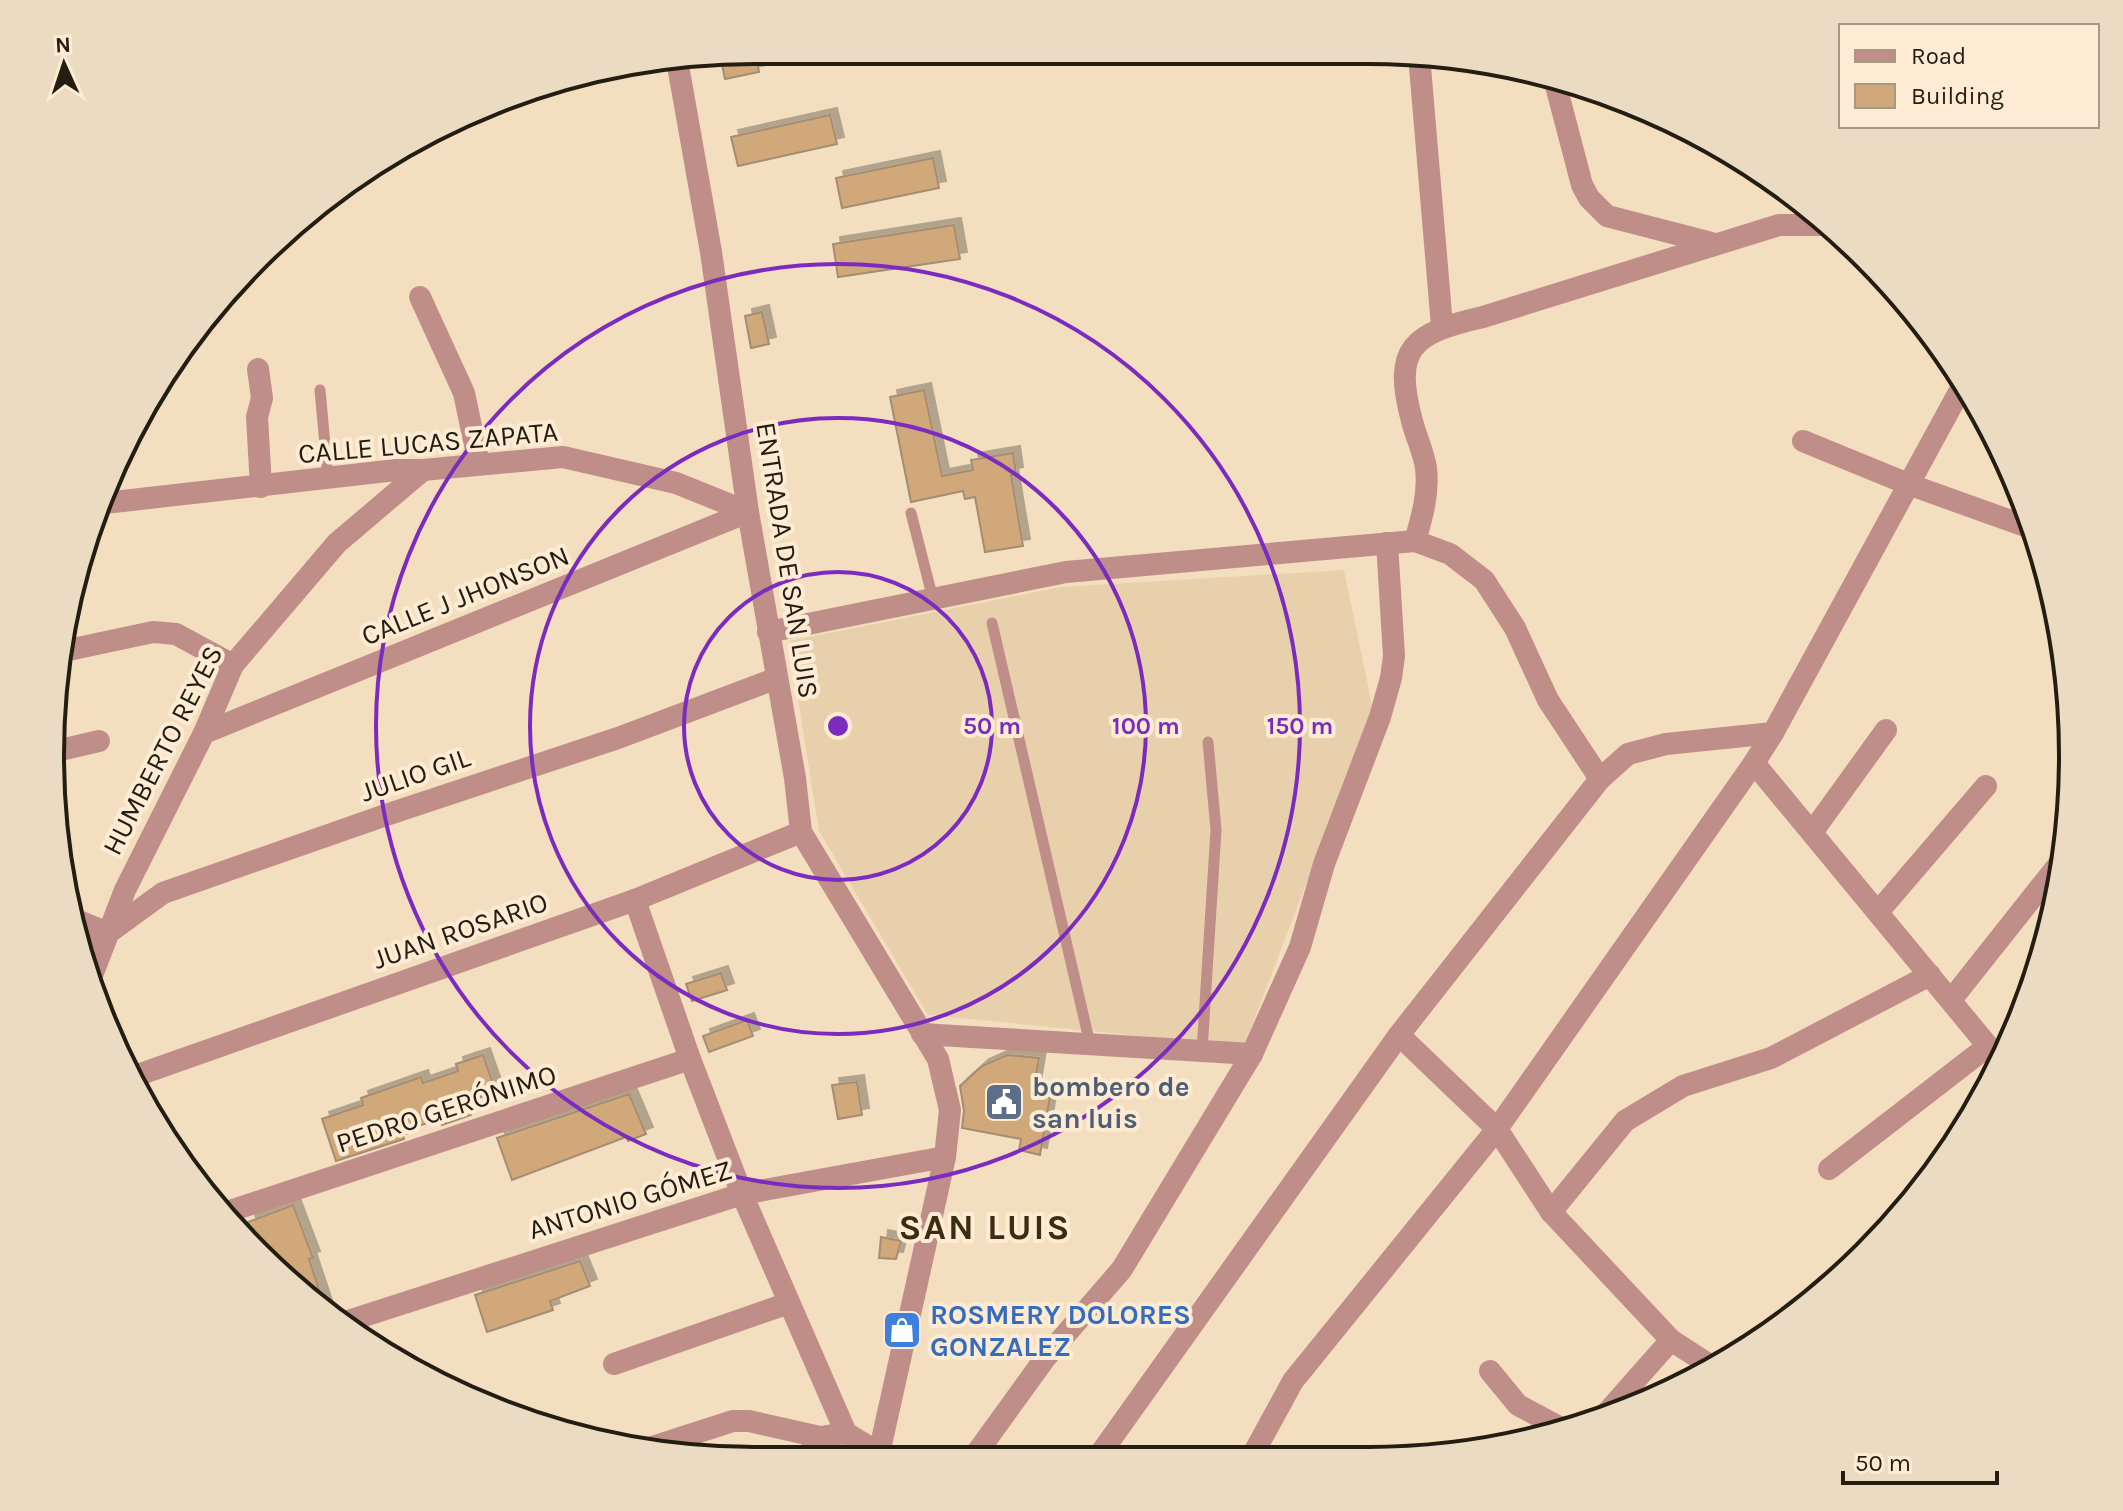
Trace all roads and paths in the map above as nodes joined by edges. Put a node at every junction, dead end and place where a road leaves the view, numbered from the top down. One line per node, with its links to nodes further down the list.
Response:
1 (1420, 66): 7 (street)
2 (679, 68): 18 (street, ENTRADA DE SAN LUIS)
3 (1557, 91): 5 (street)
4 (1810, 225): 5 (street)
5 (1716, 245): 7 (street)
6 (420, 297): 12 (street)
7 (1442, 326): 21 (street)
8 (258, 369): 16 (street)
9 (320, 390): 14 (lane)
10 (1957, 395): 15 (street)
11 (1803, 441): 15 (street)
12 (479, 464): 13 (street, CALLE LUCAS ZAPATA); 18 (street, CALLE LUCAS ZAPATA)
13 (423, 470): 14 (street, CALLE LUCAS ZAPATA); 27 (street, HUMBERTO REYES)
14 (328, 478): 16 (street, CALLE LUCAS ZAPATA)
15 (1908, 484): 20 (street); 31 (street)
16 (261, 487): 17 (street, CALLE LUCAS ZAPATA)
17 (113, 502)
18 (748, 512): 25 (street, ENTRADA DE SAN LUIS); 30 (street, CALLE J JHONSON)
19 (911, 513): 23 (lane)
20 (2018, 524)
21 (1415, 541): 22 (street); 36 (street)
22 (1387, 543): 23 (street); 54 (street)
23 (933, 599): 25 (street)
24 (992, 623): 51 (lane)
25 (768, 632): 28 (street, ENTRADA DE SAN LUIS)
26 (73, 649): 27 (street)
27 (233, 665): 30 (street, HUMBERTO REYES)
28 (777, 678): 39 (street, ENTRADA DE SAN LUIS); 44 (street, JULIO GIL)
29 (1886, 730): 38 (street)
30 (204, 733): 44 (street, HUMBERTO REYES)
31 (1773, 733): 35 (street); 36 (street)
32 (99, 741): 34 (street)
33 (1208, 742): 52 (lane)
34 (64, 749)
35 (1754, 763): 38 (street); 58 (street)
36 (1600, 779): 50 (street)
37 (1986, 786): 42 (street)
38 (1813, 831): 42 (street)
39 (801, 832): 41 (street, JUAN ROSARIO); 49 (street, ENTRADA DE SAN LUIS)
40 (2048, 878): 48 (street)
41 (635, 900): 56 (street); 57 (street, JUAN ROSARIO)
42 (1878, 912): 47 (street)
43 (85, 924): 44 (street)
44 (108, 933): 45 (street, JULIO GIL); 46 (street, HUMBERTO REYES)
45 (90, 939)
46 (97, 963)
47 (1930, 975): 48 (street); 63 (street)
48 (1951, 1000): 53 (street)
49 (922, 1034): 51 (street); 59 (street, ENTRADA DE SAN LUIS)
50 (1399, 1035): 58 (street); 79 (street)
51 (1090, 1044): 52 (street)
52 (1202, 1051): 54 (street)
53 (1992, 1051)
54 (1252, 1054): 78 (street)
55 (1989, 1058): 60 (street)
56 (690, 1059): 61 (street); 62 (street, PEDRO GERÓNIMO)
57 (142, 1074)
58 (1497, 1129): 63 (street); 80 (street)
59 (945, 1157): 61 (street, ANTONIO GÓMEZ); 77 (street, ENTRADA DE SAN LUIS)
60 (1829, 1169)
61 (742, 1194): 64 (street); 65 (street, ANTONIO GÓMEZ)
62 (235, 1209)
63 (1551, 1212): 66 (street)
64 (789, 1303): 68 (street); 72 (street)
65 (355, 1319)
66 (1671, 1340): 67 (street); 70 (street)
67 (1702, 1360)
68 (614, 1364)
69 (1490, 1371): 71 (street)
70 (1619, 1399)
71 (1550, 1422)
72 (846, 1433): 73 (street); 76 (street)
73 (820, 1437): 74 (street); 75 (street)
74 (669, 1441)
75 (813, 1447)
76 (866, 1447)
77 (883, 1447)
78 (981, 1447)
79 (1105, 1447)
80 (1257, 1447)

